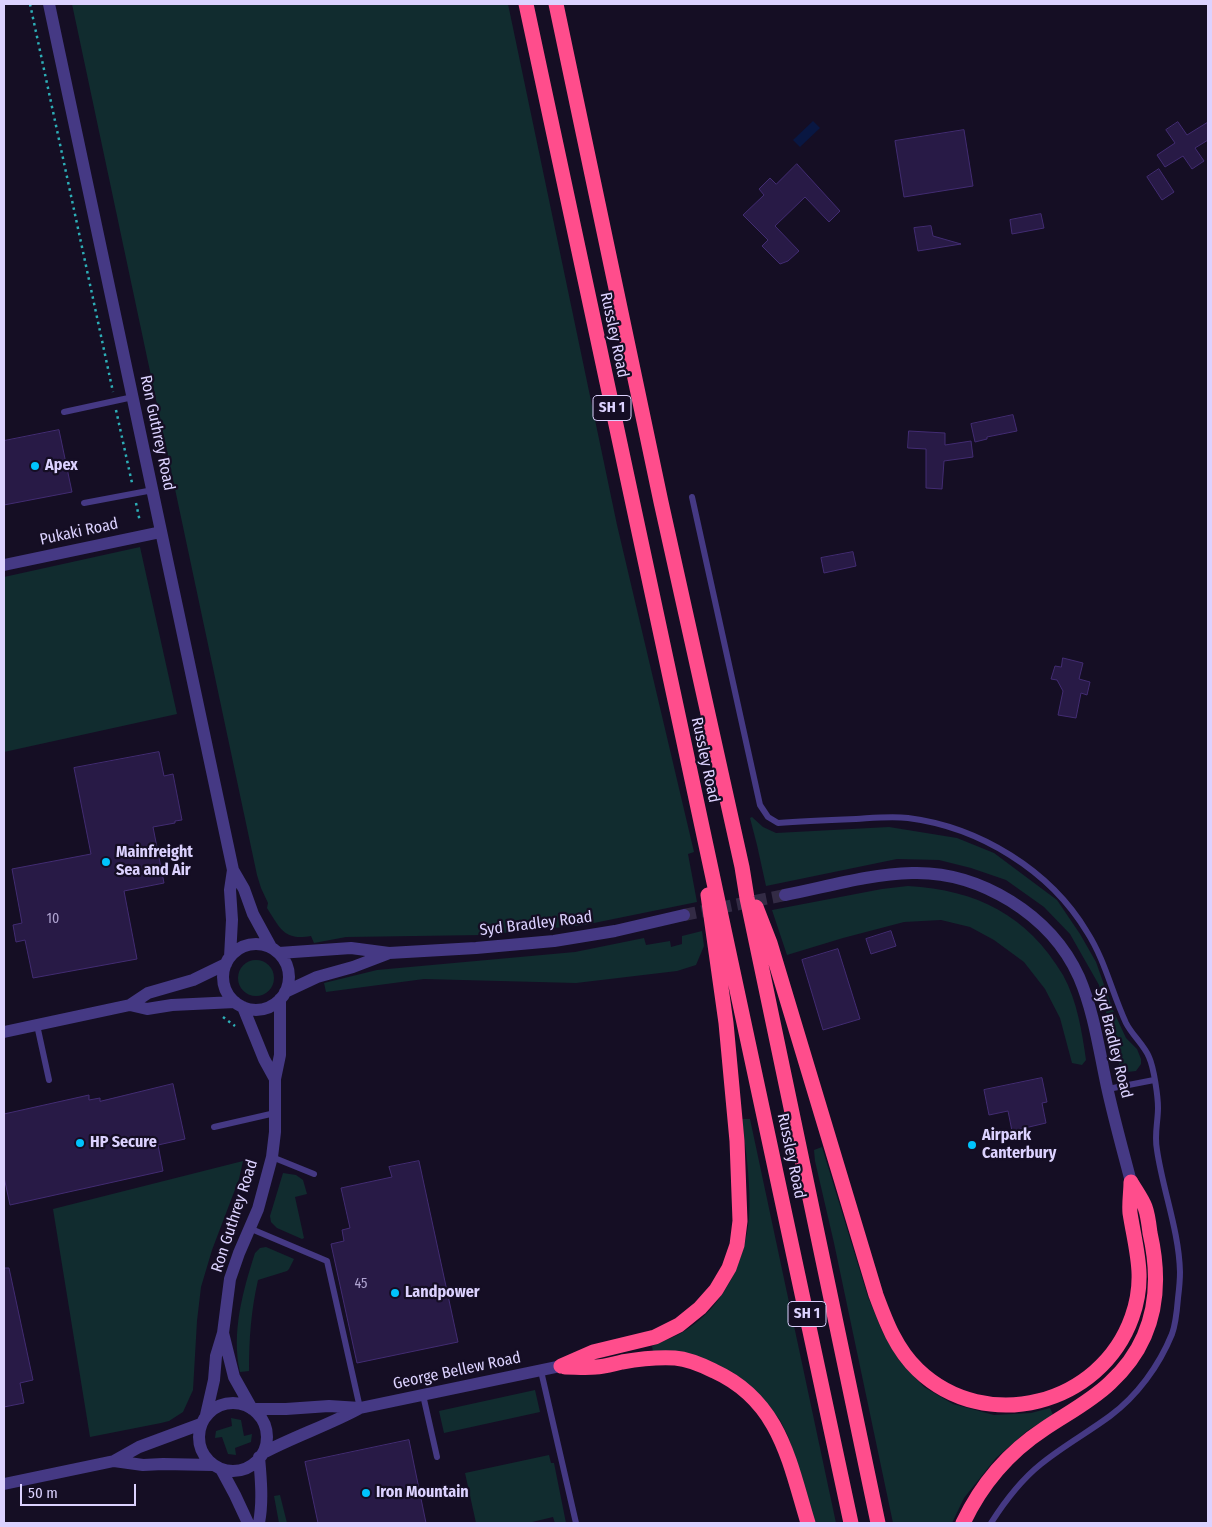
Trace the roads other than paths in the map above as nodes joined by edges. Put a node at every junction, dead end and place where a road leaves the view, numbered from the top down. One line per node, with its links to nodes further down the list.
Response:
1 (49, 4): 4 (street, Ron Guthrey Road)
2 (526, 4): 11 (highway, Russley Road / SH 1)
3 (556, 4): 12 (highway, Russley Road / SH 1)
4 (133, 397): 5 (lane); 6 (street, Ron Guthrey Road)
5 (64, 412)
6 (152, 490): 8 (lane); 9 (street, Ron Guthrey Road)
7 (692, 498): 26 (lane)
8 (84, 504)
9 (161, 532): 10 (street, Pukaki Road); 13 (street, Ron Guthrey Road)
10 (4, 565)
11 (698, 811): 35 (highway); 50 (highway, Russley Road / SH 1)
12 (742, 867): 32 (highway); 51 (highway, Russley Road / SH 1)
13 (233, 870): 16 (street, Ron Guthrey Road); 18 (street, Ron Guthrey Road)
14 (785, 895): 27 (street, Syd Bradley Road)
15 (684, 915): 17 (street, Syd Bradley Road)
16 (275, 950): 17 (street, Syd Bradley Road); 18 (street); 19 (street)
17 (389, 953): 19 (street, Syd Bradley Road)
18 (228, 961): 20 (street); 21 (street)
19 (282, 996): 21 (street); 24 (street, Ron Guthrey Road)
20 (130, 1005): 21 (street); 22 (street)
21 (239, 1005): 24 (street, Ron Guthrey Road)
22 (37, 1025): 23 (street); 25 (lane)
23 (4, 1032)
24 (275, 1079): 28 (street, Ron Guthrey Road)
25 (49, 1080)
26 (1154, 1080): 27 (lane); 53 (lane)
27 (1108, 1089): 32 (street, Syd Bradley Road)
28 (276, 1113): 29 (lane); 30 (street, Ron Guthrey Road)
29 (214, 1127)
30 (272, 1157): 31 (lane); 33 (street, Ron Guthrey Road)
31 (314, 1174)
32 (1131, 1182): 52 (highway)
33 (249, 1228): 34 (street, Ron Guthrey Road); 38 (lane)
34 (223, 1333): 39 (street, Ron Guthrey Road); 40 (street, Ron Guthrey Road)
35 (561, 1366): 36 (street, George Bellew Road); 49 (highway)
36 (541, 1371): 37 (street, George Bellew Road); 48 (lane)
37 (423, 1395): 38 (street, George Bellew Road); 42 (lane)
38 (360, 1408): 39 (street, George Bellew Road); 41 (street, George Bellew Road)
39 (252, 1409): 40 (street); 41 (street)
40 (204, 1420): 43 (street); 44 (street)
41 (261, 1455): 44 (street); 47 (street)
42 (437, 1457)
43 (114, 1461): 44 (street); 45 (street)
44 (217, 1467): 46 (street)
45 (4, 1484)
46 (248, 1523)
47 (259, 1523)
48 (576, 1523)
49 (808, 1523)
50 (851, 1523)
51 (878, 1523)
52 (963, 1523)
53 (991, 1523)

